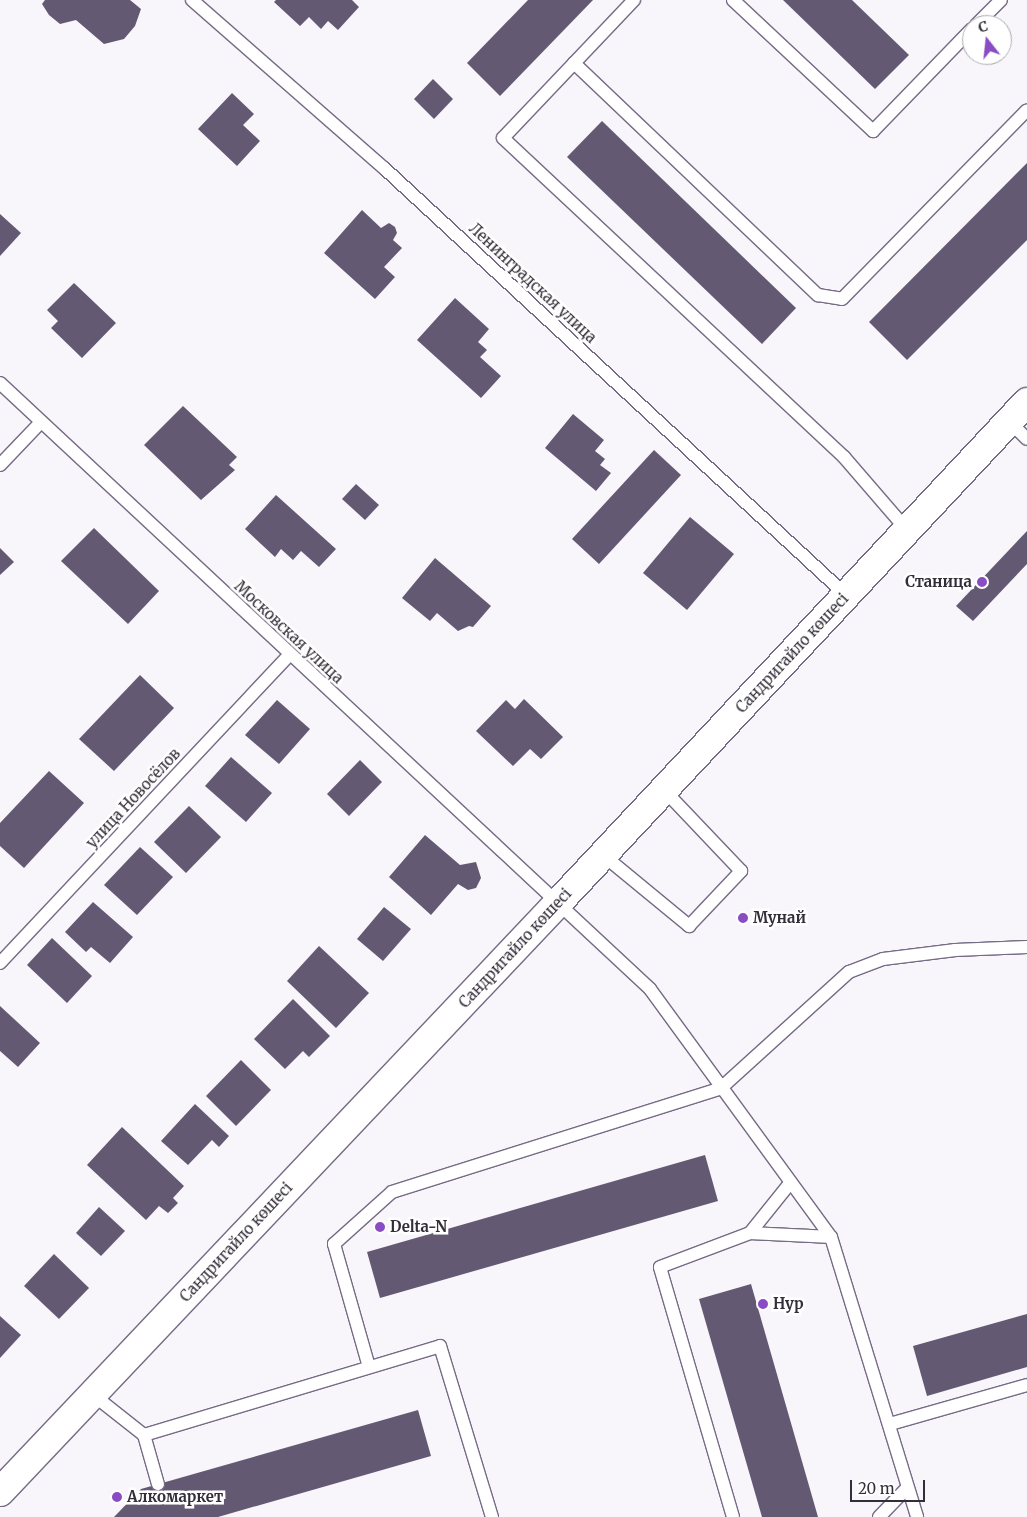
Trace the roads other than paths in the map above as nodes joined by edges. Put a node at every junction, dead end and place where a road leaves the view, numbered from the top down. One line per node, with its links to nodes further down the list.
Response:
1 (192, 0): 14 (lane, Ленинградская улица)
2 (634, 0): 7 (lane)
3 (733, 0): 6 (lane)
4 (1000, 0): 5 (lane)
5 (986, 15)
6 (962, 39)
7 (574, 63): 8 (lane); 13 (lane)
8 (1027, 110)
9 (0, 383): 11 (lane, Московская улица)
10 (1021, 421): 13 (street, Сандригайло көшесі)
11 (41, 422): 12 (lane); 15 (lane, Московская улица)
12 (0, 465)
13 (907, 530): 14 (street, Сандригайло көшесі)
14 (846, 595): 16 (street, Сандригайло көшесі)
15 (289, 655): 18 (lane, Московская улица); 20 (lane, улица Новосёлов)
16 (664, 790): 17 (street, Сандригайло көшесі); 17 (lane)
17 (602, 856): 18 (street, Сандригайло көшесі)
18 (556, 905): 21 (lane, Московская улица); 27 (street, Сандригайло көшесі)
19 (1027, 947): 21 (lane)
20 (0, 963)
21 (721, 1088): 22 (lane, Московская улица); 25 (lane)
22 (792, 1182): 23 (lane); 24 (lane, Московская улица)
23 (750, 1234): 24 (lane); 34 (lane)
24 (831, 1237): 28 (lane, Московская улица)
25 (370, 1367): 29 (lane); 33 (lane)
26 (1027, 1385): 28 (lane)
27 (92, 1394): 29 (lane); 32 (street, Сандригайло көшесі)
28 (890, 1424): 31 (lane, Московская улица)
29 (144, 1435): 30 (lane)
30 (158, 1484)
31 (907, 1488): 35 (lane); 36 (lane, Московская улица)
32 (0, 1492)
33 (492, 1517)
34 (732, 1517)
35 (880, 1517)
36 (917, 1517)

